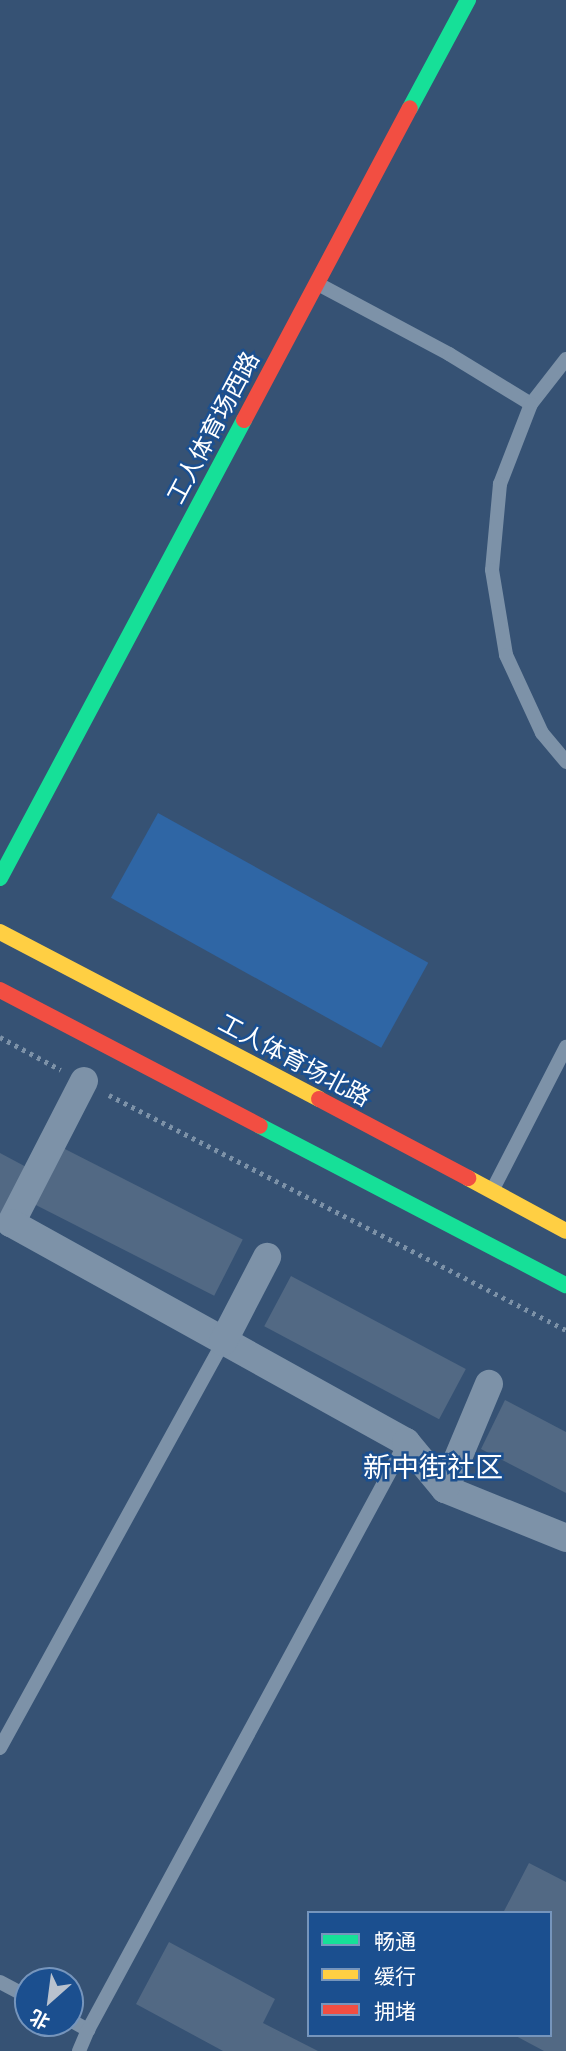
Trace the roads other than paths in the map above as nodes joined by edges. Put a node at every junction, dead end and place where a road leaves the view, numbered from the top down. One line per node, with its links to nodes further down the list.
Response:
1 (468, 0): 2 (main road, 工人体育场西路)
2 (317, 284): 4 (lane); 6 (main road, 工人体育场西路)
3 (566, 359): 4 (lane)
4 (531, 404): 5 (lane)
5 (566, 762)
6 (0, 878)
7 (0, 932): 11 (main road, 工人体育场北路)
8 (0, 990): 14 (main road)
9 (566, 1047): 11 (lane)
10 (83, 1081): 15 (street)
11 (491, 1191): 12 (main road, 工人体育场北路)
12 (566, 1231)
13 (267, 1257): 15 (street)
14 (566, 1284)
15 (223, 1342): 17 (street); 20 (lane)
16 (489, 1384): 18 (street)
17 (406, 1442): 18 (street); 22 (lane)
18 (445, 1489): 19 (street)
19 (566, 1538)
20 (0, 1748)
21 (84, 2028): 22 (lane)
22 (88, 2030): 23 (lane)
23 (79, 2051)

